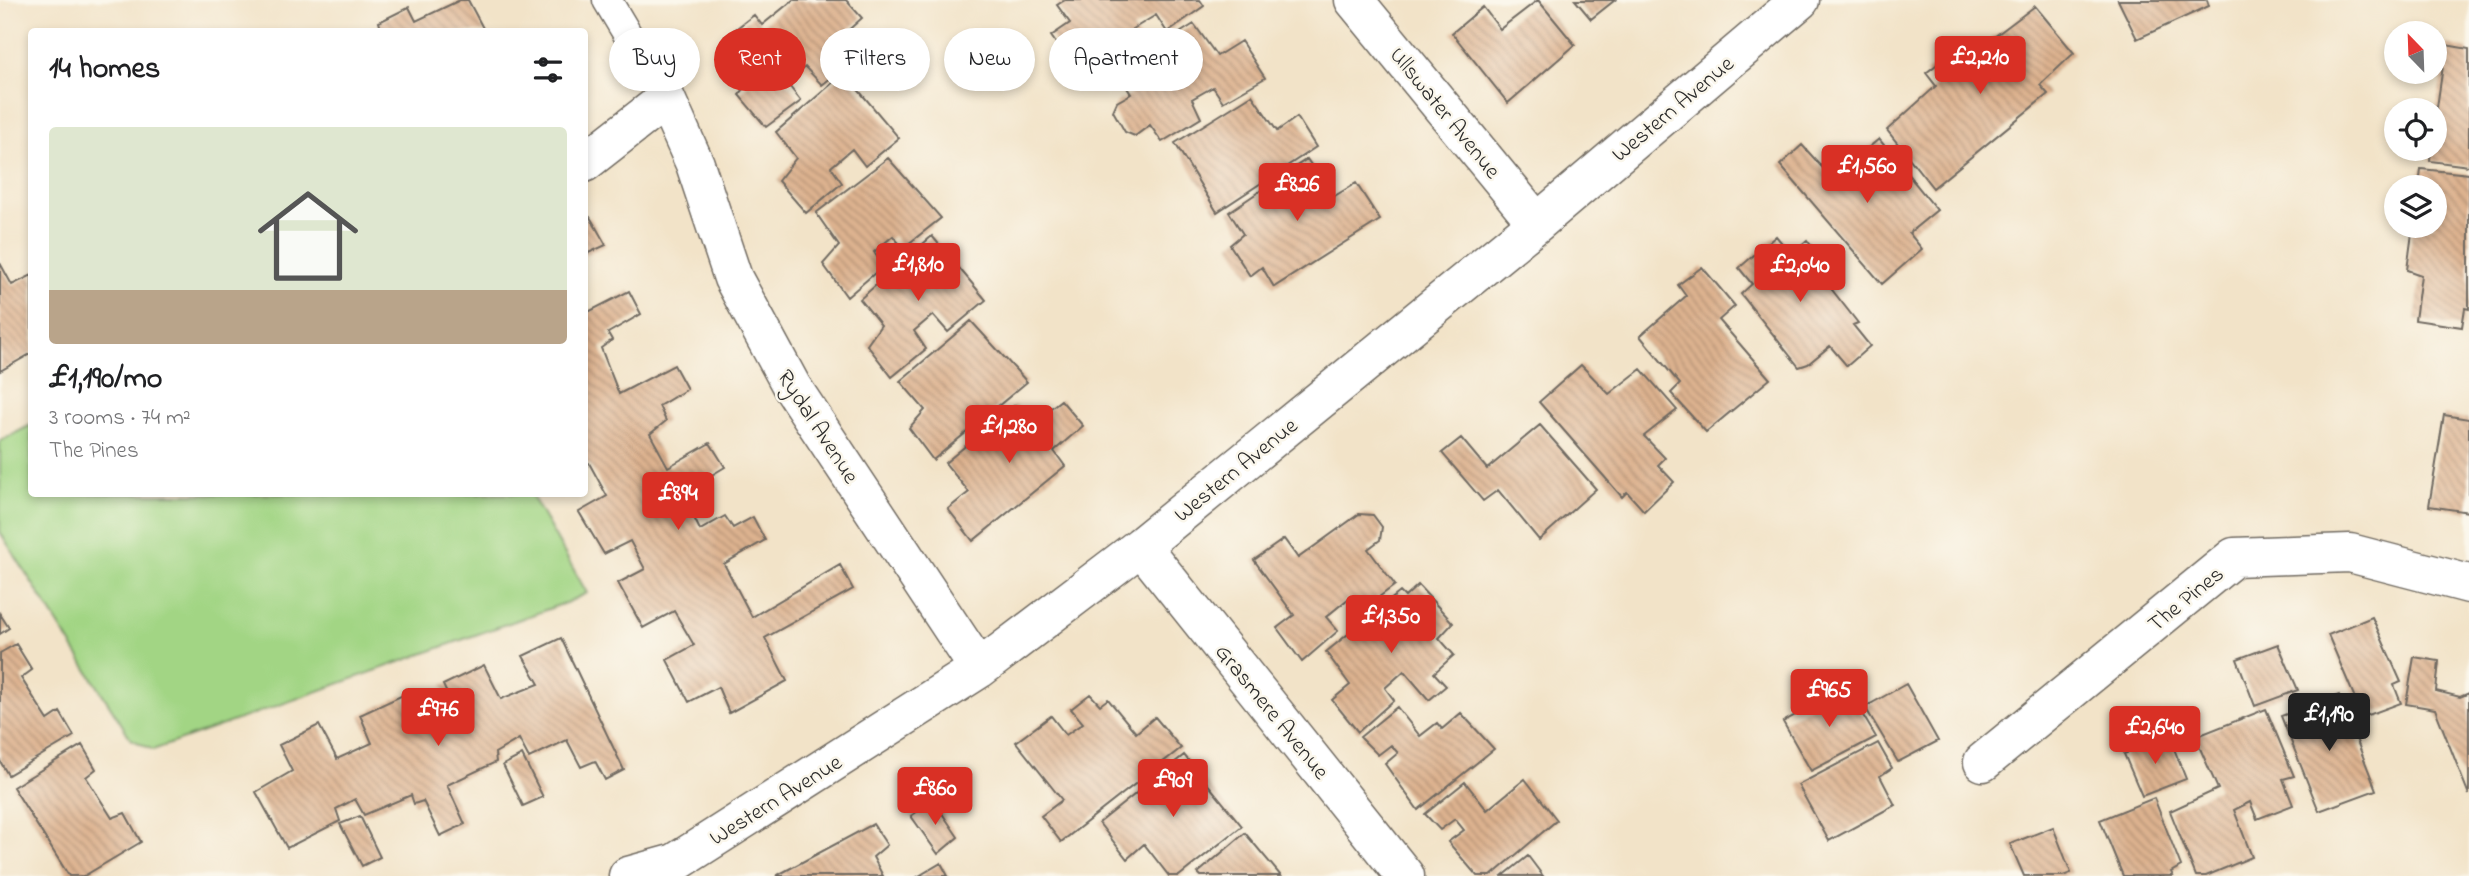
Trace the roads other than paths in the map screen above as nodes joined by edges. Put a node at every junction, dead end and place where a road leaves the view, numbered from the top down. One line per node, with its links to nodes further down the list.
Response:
1 (607, 0): 4 (lane)
2 (1354, 0): 6 (street, Ullswater Avenue)
3 (1800, 0): 6 (street, Western Avenue)
4 (666, 99): 5 (street); 9 (street, Rydal Avenue)
5 (588, 160)
6 (1537, 223): 7 (street, Western Avenue)
7 (1141, 547): 9 (street, Western Avenue); 13 (street, Grasmere Avenue)
8 (2469, 584): 10 (street, The Pines)
9 (979, 669): 11 (street, Western Avenue)
10 (1983, 762)
11 (680, 869): 12 (street, Western Avenue)
12 (628, 876)
13 (1405, 876)

